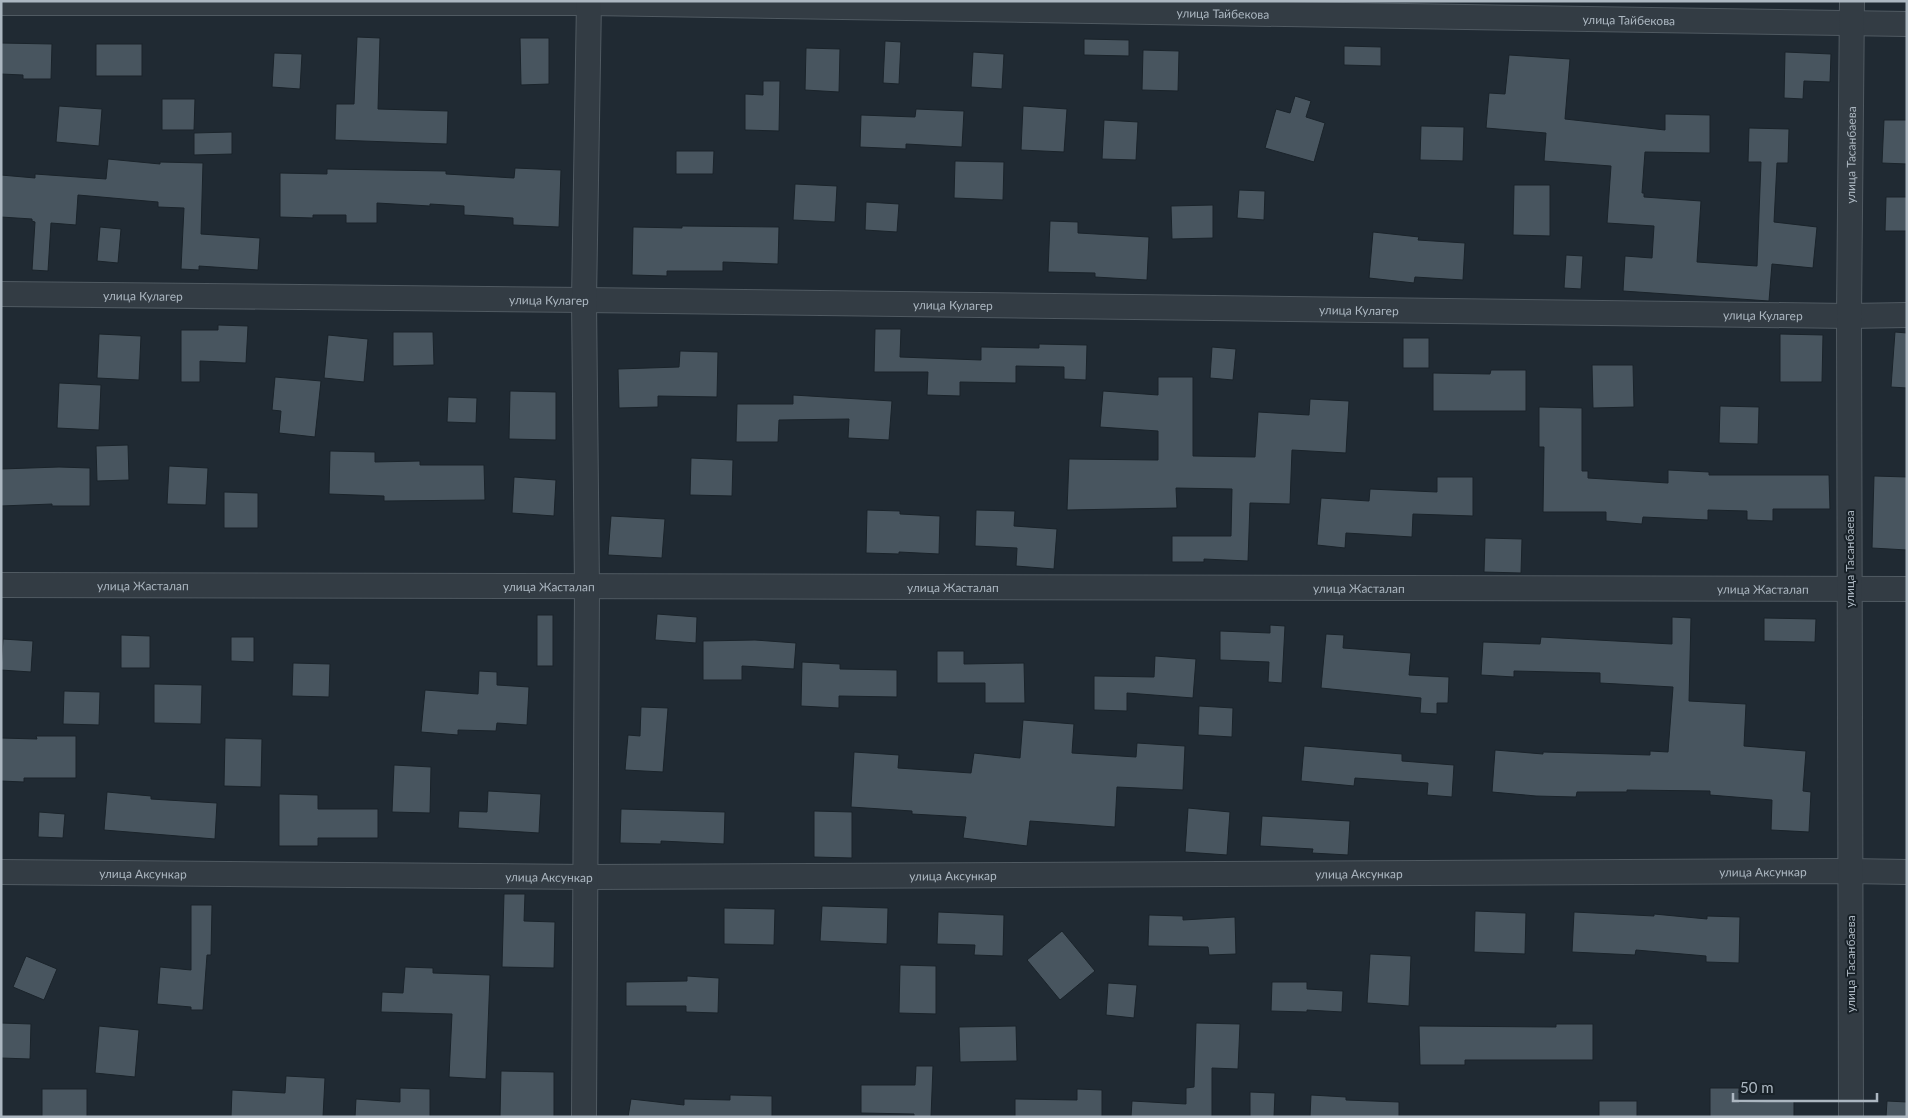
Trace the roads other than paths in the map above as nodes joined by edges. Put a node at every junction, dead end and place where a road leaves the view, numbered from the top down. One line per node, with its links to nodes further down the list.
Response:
1 (589, 2): 2 (street, улица Тайбекова); 3 (street, улица Тайбекова); 6 (street)
2 (1, 3)
3 (1852, 13): 4 (street, улица Тайбекова); 8 (street, улица Тасанбаева)
4 (1907, 24)
5 (1, 294): 6 (street, улица Кулагер)
6 (584, 300): 8 (street, улица Кулагер); 10 (street)
7 (1907, 315): 8 (street, улица Кулагер)
8 (1849, 316): 12 (street, улица Тасанбаева)
9 (1, 585): 10 (street, улица Жасталап)
10 (588, 588): 12 (street, улица Жасталап); 16 (street)
11 (1907, 589): 12 (street, улица Жасталап)
12 (1849, 590): 13 (street, улица Тасанбаева)
13 (1850, 871): 15 (street, улица Аксункар); 16 (street, улица Аксункар); 18 (street, улица Тасанбаева)
14 (1, 872): 16 (street, улица Аксункар)
15 (1907, 872)
16 (587, 877): 17 (street)
17 (584, 1117)
18 (1851, 1117)

